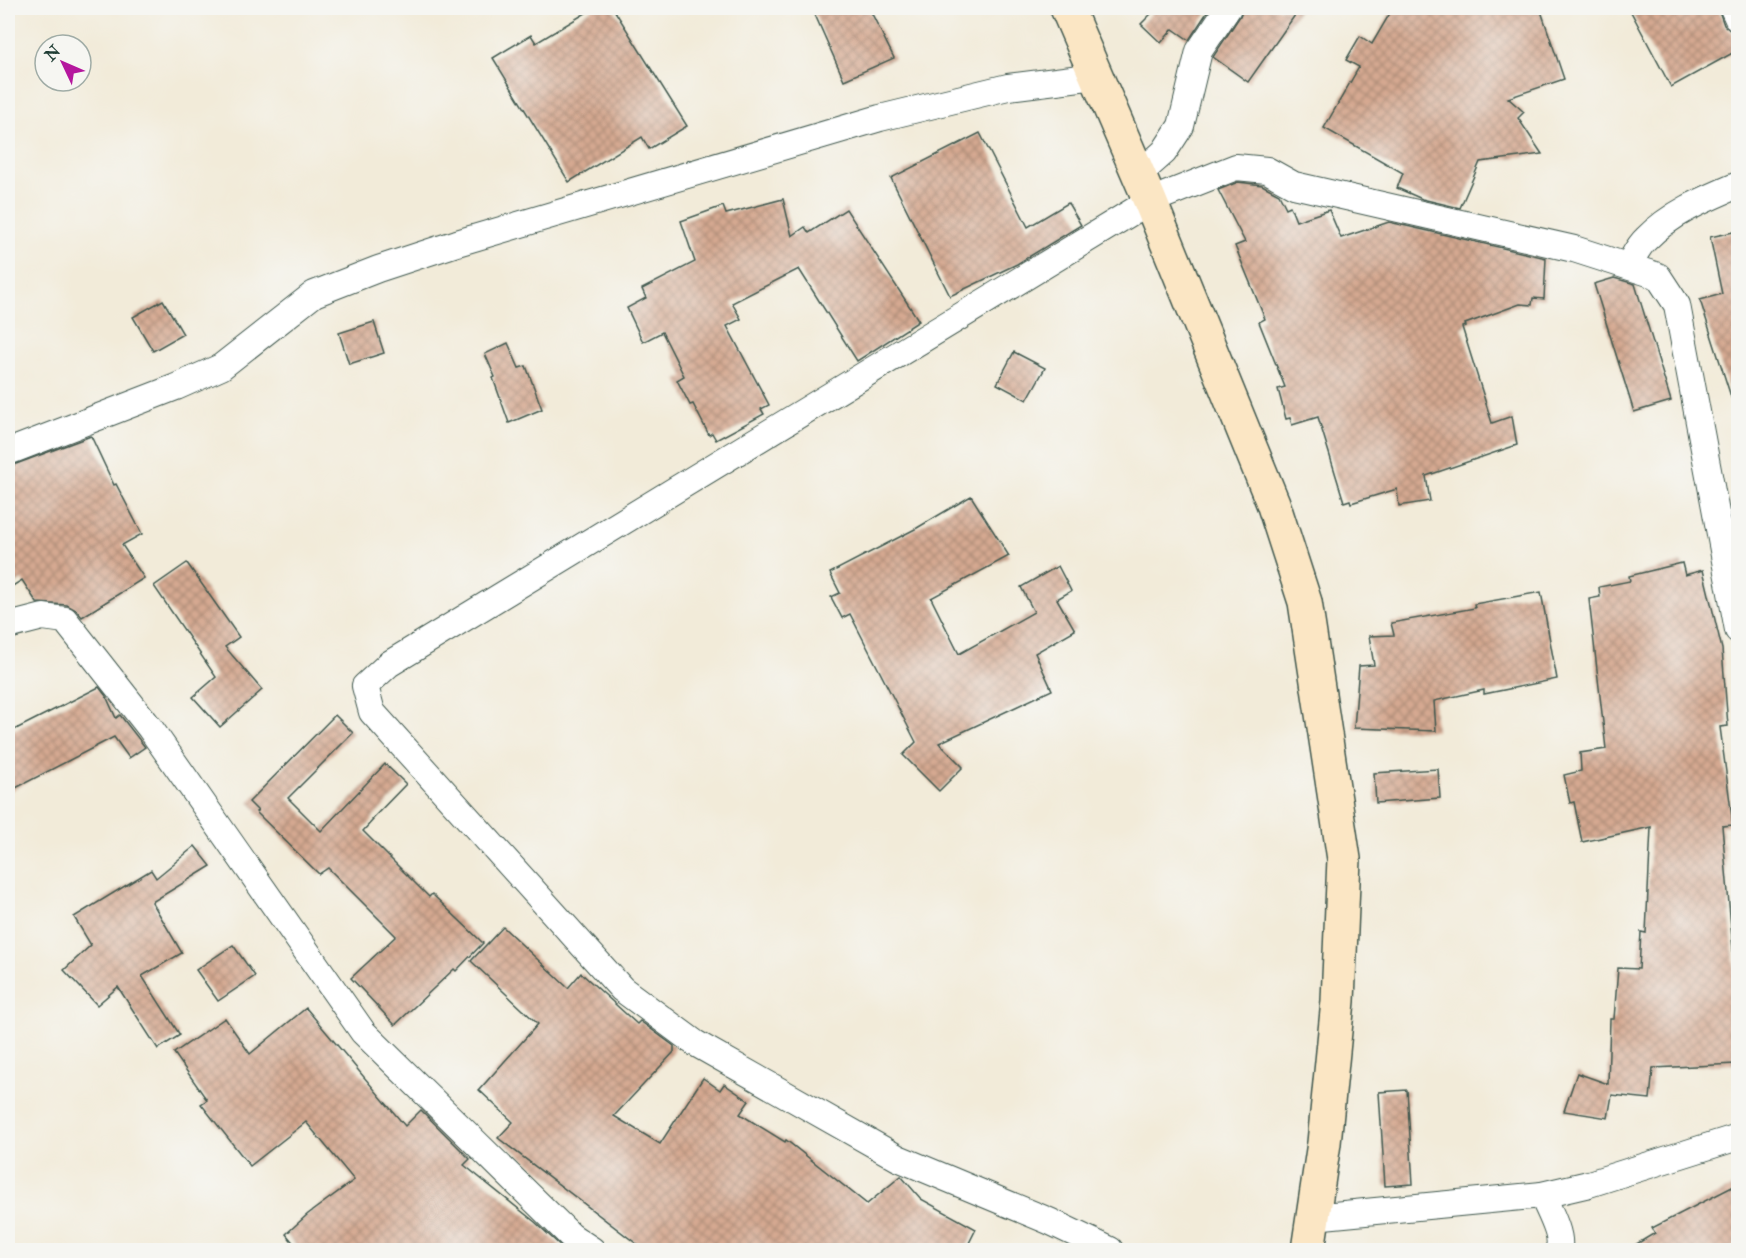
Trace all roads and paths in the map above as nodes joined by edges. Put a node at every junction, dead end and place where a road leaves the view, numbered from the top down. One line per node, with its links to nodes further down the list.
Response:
1 (1067, 8): 5 (street)
2 (1228, 8): 7 (street)
3 (1733, 8): 4 (street)
4 (1738, 18)
5 (1096, 76): 7 (street); 9 (street)
6 (1738, 185): 8 (street)
7 (1144, 188): 8 (street); 14 (street); 16 (street)
8 (1628, 266): 11 (street)
9 (8, 452)
10 (8, 626): 15 (street)
11 (1738, 630)
12 (1738, 1137): 13 (street)
13 (1542, 1195): 14 (street); 18 (street)
14 (1313, 1217): 17 (street)
15 (592, 1251)
16 (1110, 1251)
17 (1308, 1251)
18 (1558, 1251)

